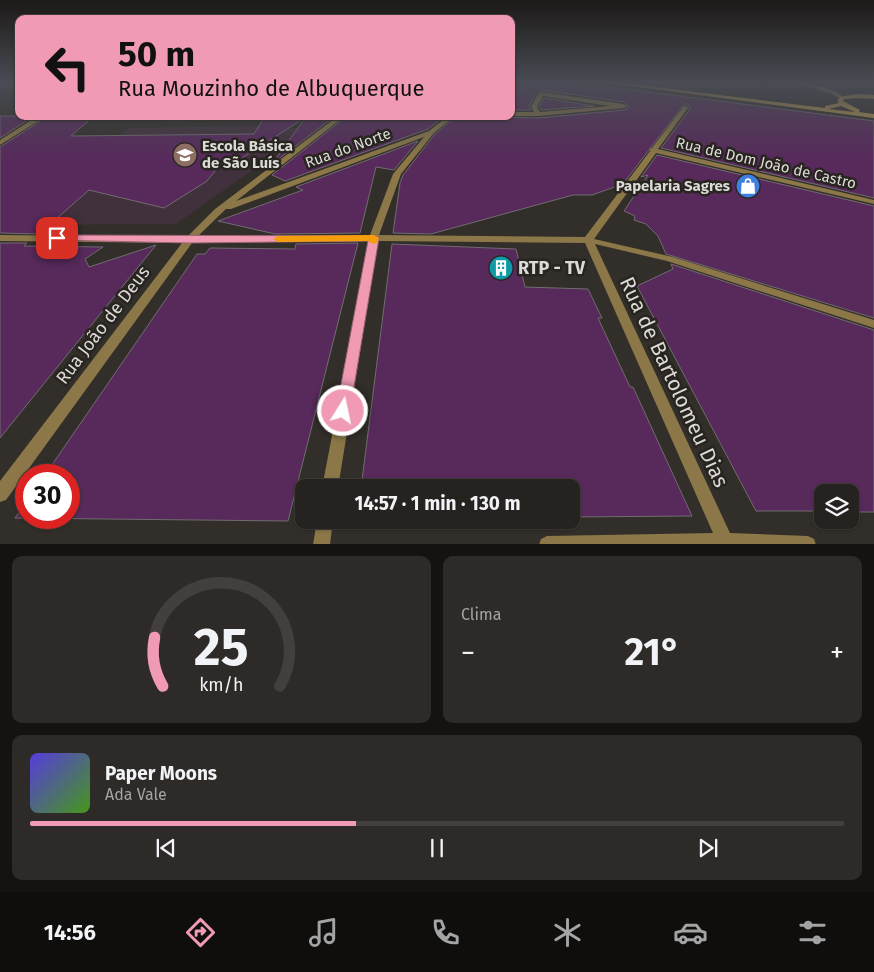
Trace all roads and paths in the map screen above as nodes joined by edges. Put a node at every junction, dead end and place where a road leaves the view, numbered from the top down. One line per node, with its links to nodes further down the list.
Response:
1 (534, 107): 7 (street)
2 (610, 107): 7 (street)
3 (804, 107): 8 (street)
4 (856, 107): 8 (street)
5 (685, 108): 14 (street)
6 (515, 114): 7 (street)
7 (538, 114)
8 (874, 116)
9 (37, 120): 13 (street)
10 (337, 120): 16 (street, Rua João de Deus)
11 (447, 120): 12 (street)
12 (432, 132): 16 (street, Rua do Norte); 18 (street)
13 (0, 143)
14 (652, 150): 15 (street, Rua de Dom João de Castro); 20 (street)
15 (874, 202)
16 (218, 211): 19 (street, Rua João de Deus)
17 (0, 238): 19 (street)
18 (374, 238): 19 (street); 20 (street); 22 (street)
19 (189, 240): 23 (street, Rua João de Deus)
20 (588, 240): 21 (street); 25 (street, Rua de Bartolomeu Dias)
21 (874, 324)
22 (332, 479)
23 (0, 494)
24 (323, 529): 26 (street)
25 (725, 541): 27 (street); 28 (street)
26 (320, 544)
27 (547, 544)
28 (808, 544)

